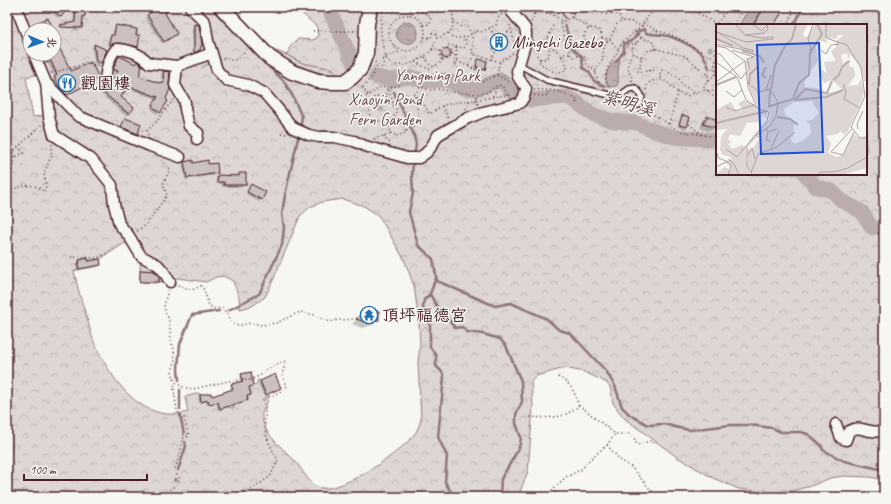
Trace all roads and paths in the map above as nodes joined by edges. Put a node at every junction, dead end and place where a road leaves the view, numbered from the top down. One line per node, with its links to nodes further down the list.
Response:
1 (16, 7): 33 (street)
2 (190, 7): 75 (street)
3 (221, 7): 55 (street)
4 (370, 7): 70 (street)
5 (384, 7): 77 (path)
6 (411, 7): 27 (path)
7 (415, 7): 37 (path)
8 (451, 7): 30 (path)
9 (511, 7): 56 (street)
10 (533, 7): 24 (path)
11 (548, 7): 24 (path)
12 (574, 7): 25 (path)
13 (581, 7): 25 (path)
14 (592, 7): 26 (path)
15 (616, 7): 26 (path)
16 (657, 7): 38 (path)
17 (688, 7): 34 (path)
18 (712, 7): 23 (path)
19 (720, 7): 23 (path)
20 (726, 7): 28 (path)
21 (744, 7): 35 (path)
22 (799, 7): 36 (path)
23 (716, 10): 28 (path)
24 (545, 12): 31 (path)
25 (574, 12): 29 (path)
26 (612, 13): 32 (path)
27 (410, 15): 37 (path); 67 (path)
28 (722, 16): 34 (path)
29 (572, 17): 31 (path); 41 (path)
30 (454, 21): 45 (path); 46 (path)
31 (561, 21): 58 (path); 74 (path)
32 (622, 21): 38 (path); 53 (path)
33 (22, 22)
34 (718, 24)
35 (735, 24)
36 (787, 24)
37 (423, 25): 47 (path)
38 (642, 26): 44 (path); 80 (path)
39 (489, 28): 40 (path); 46 (path); 48 (path)
40 (511, 29): 54 (path); 87 (path)
41 (590, 29): 51 (path); 51 (path)
42 (313, 31): 43 (path)
43 (360, 31)
44 (635, 32): 52 (path); 63 (path)
45 (448, 33): 49 (path); 50 (path)
46 (470, 34): 50 (path); 73 (path)
47 (424, 37): 49 (path); 67 (path)
48 (496, 37): 54 (path); 60 (path)
49 (437, 38): 64 (path)
50 (465, 38): 59 (path)
51 (602, 38): 53 (path)
52 (641, 38): 57 (path); 66 (path)
53 (610, 39): 63 (path); 96 (path)
54 (505, 40): 60 (path)
55 (254, 41): 70 (street); 75 (path)
56 (526, 41): 61 (path); 89 (street)
57 (637, 42): 65 (path); 65 (path)
58 (545, 44): 61 (path); 76 (path); 81 (path)
59 (456, 47): 62 (path); 84 (path)
60 (494, 47): 83 (path)
61 (537, 47): 81 (path)
62 (448, 48): 69 (path); 71 (path)
63 (619, 48): 108 (path)
64 (433, 49): 69 (path); 78 (path)
65 (631, 49): 72 (path)
66 (657, 49): 79 (path); 98 (path)
67 (400, 50): 77 (path)
68 (716, 50): 80 (path)
69 (440, 51): 82 (path)
70 (366, 53): 77 (path)
71 (452, 53): 82 (path); 84 (path)
72 (633, 53): 79 (path); 105 (path)
73 (474, 54): 83 (path); 92 (path)
74 (570, 54): 76 (path); 96 (path)
75 (213, 56): 90 (street); 153 (street)
76 (561, 56): 81 (path)
77 (385, 57): 86 (path)
78 (425, 57): 86 (path); 91 (path)
79 (641, 57): 95 (path)
80 (715, 57): 93 (path)
81 (540, 59)
82 (443, 60): 91 (path)
83 (491, 60): 87 (path)
84 (457, 61): 92 (path)
85 (38, 62): 99 (street)
86 (415, 62): 91 (path)
87 (500, 62): 94 (path)
88 (108, 64): 90 (street); 99 (path); 101 (street)
89 (520, 65): 103 (street); 126 (lane)
90 (176, 66): 114 (street)
91 (431, 67)
92 (474, 69): 97 (path)
93 (714, 69): 98 (path); 102 (path)
94 (498, 70): 97 (path); 103 (path)
95 (654, 70)
96 (596, 73): 104 (path)
97 (497, 75): 103 (path)
98 (708, 75): 102 (path)
99 (45, 79): 139 (street); 151 (street)
100 (660, 79): 116 (path); 118 (path); 127 (path)
101 (105, 80)
102 (708, 81): 112 (path)
103 (516, 82): 115 (street)
104 (599, 84)
105 (631, 84)
106 (400, 85): 110 (path)
107 (498, 85): 119 (path); 121 (path); 125 (path)
108 (608, 87)
109 (362, 88): 120 (path)
110 (388, 88): 120 (path); 124 (path); 131 (path)
111 (548, 90): 115 (path); 115 (path); 132 (path)
112 (704, 90): 113 (path); 118 (path)
113 (707, 90): 117 (path); 128 (path)
114 (179, 91): 149 (street); 151 (path)
115 (530, 92): 137 (street, bridge)
116 (678, 92): 118 (path); 141 (path)
117 (716, 92)
118 (697, 93)
119 (478, 94): 122 (path); 129 (path)
120 (368, 95): 134 (path)
121 (507, 95): 123 (path); 125 (path)
122 (416, 96): 135 (path); 144 (path)
123 (511, 96)
124 (386, 97): 130 (path); 130 (path)
125 (493, 97): 129 (path)
126 (618, 97): 127 (lane); 133 (lane)
127 (642, 97): 133 (lane)
128 (716, 99)
129 (475, 100): 135 (path); 137 (path)
130 (389, 102): 131 (path)
131 (392, 102): 138 (path)
132 (576, 103)
133 (639, 105): 141 (path)
134 (374, 106): 136 (path); 143 (path)
135 (442, 106): 140 (path)
136 (379, 107)
137 (483, 112): 153 (street)
138 (393, 116): 143 (path); 144 (path)
139 (49, 117): 146 (street); 152 (path)
140 (448, 118)
141 (669, 124): 147 (path)
142 (689, 124): 147 (path)
143 (389, 126): 145 (path)
144 (406, 131): 145 (path)
145 (391, 133): 153 (path)
146 (54, 135): 158 (path); 160 (street)
147 (702, 135): 148 (path)
148 (716, 137)
149 (197, 139)
150 (7, 145): 154 (path)
151 (150, 146): 155 (street); 160 (path)
152 (18, 147): 154 (path); 158 (path)
153 (372, 148)
154 (13, 152): 156 (path)
155 (180, 158)
156 (7, 177)
157 (7, 181): 158 (path)
158 (10, 190): 159 (path)
159 (7, 204)
160 (129, 236): 161 (path); 162 (street)
161 (71, 257)
162 (170, 282): 163 (path); 165 (path)
163 (356, 319)
164 (558, 377): 166 (path)
165 (174, 382): 174 (path); 175 (path)
166 (579, 406): 167 (path); 170 (path)
167 (530, 417)
168 (836, 424): 169 (street)
169 (884, 431)
170 (616, 434): 171 (path); 172 (path)
171 (654, 443)
172 (607, 445): 173 (path); 178 (path)
173 (552, 490): 176 (path); 177 (path)
174 (170, 497)
175 (236, 497)
176 (548, 497)
177 (561, 497)
178 (656, 497)

